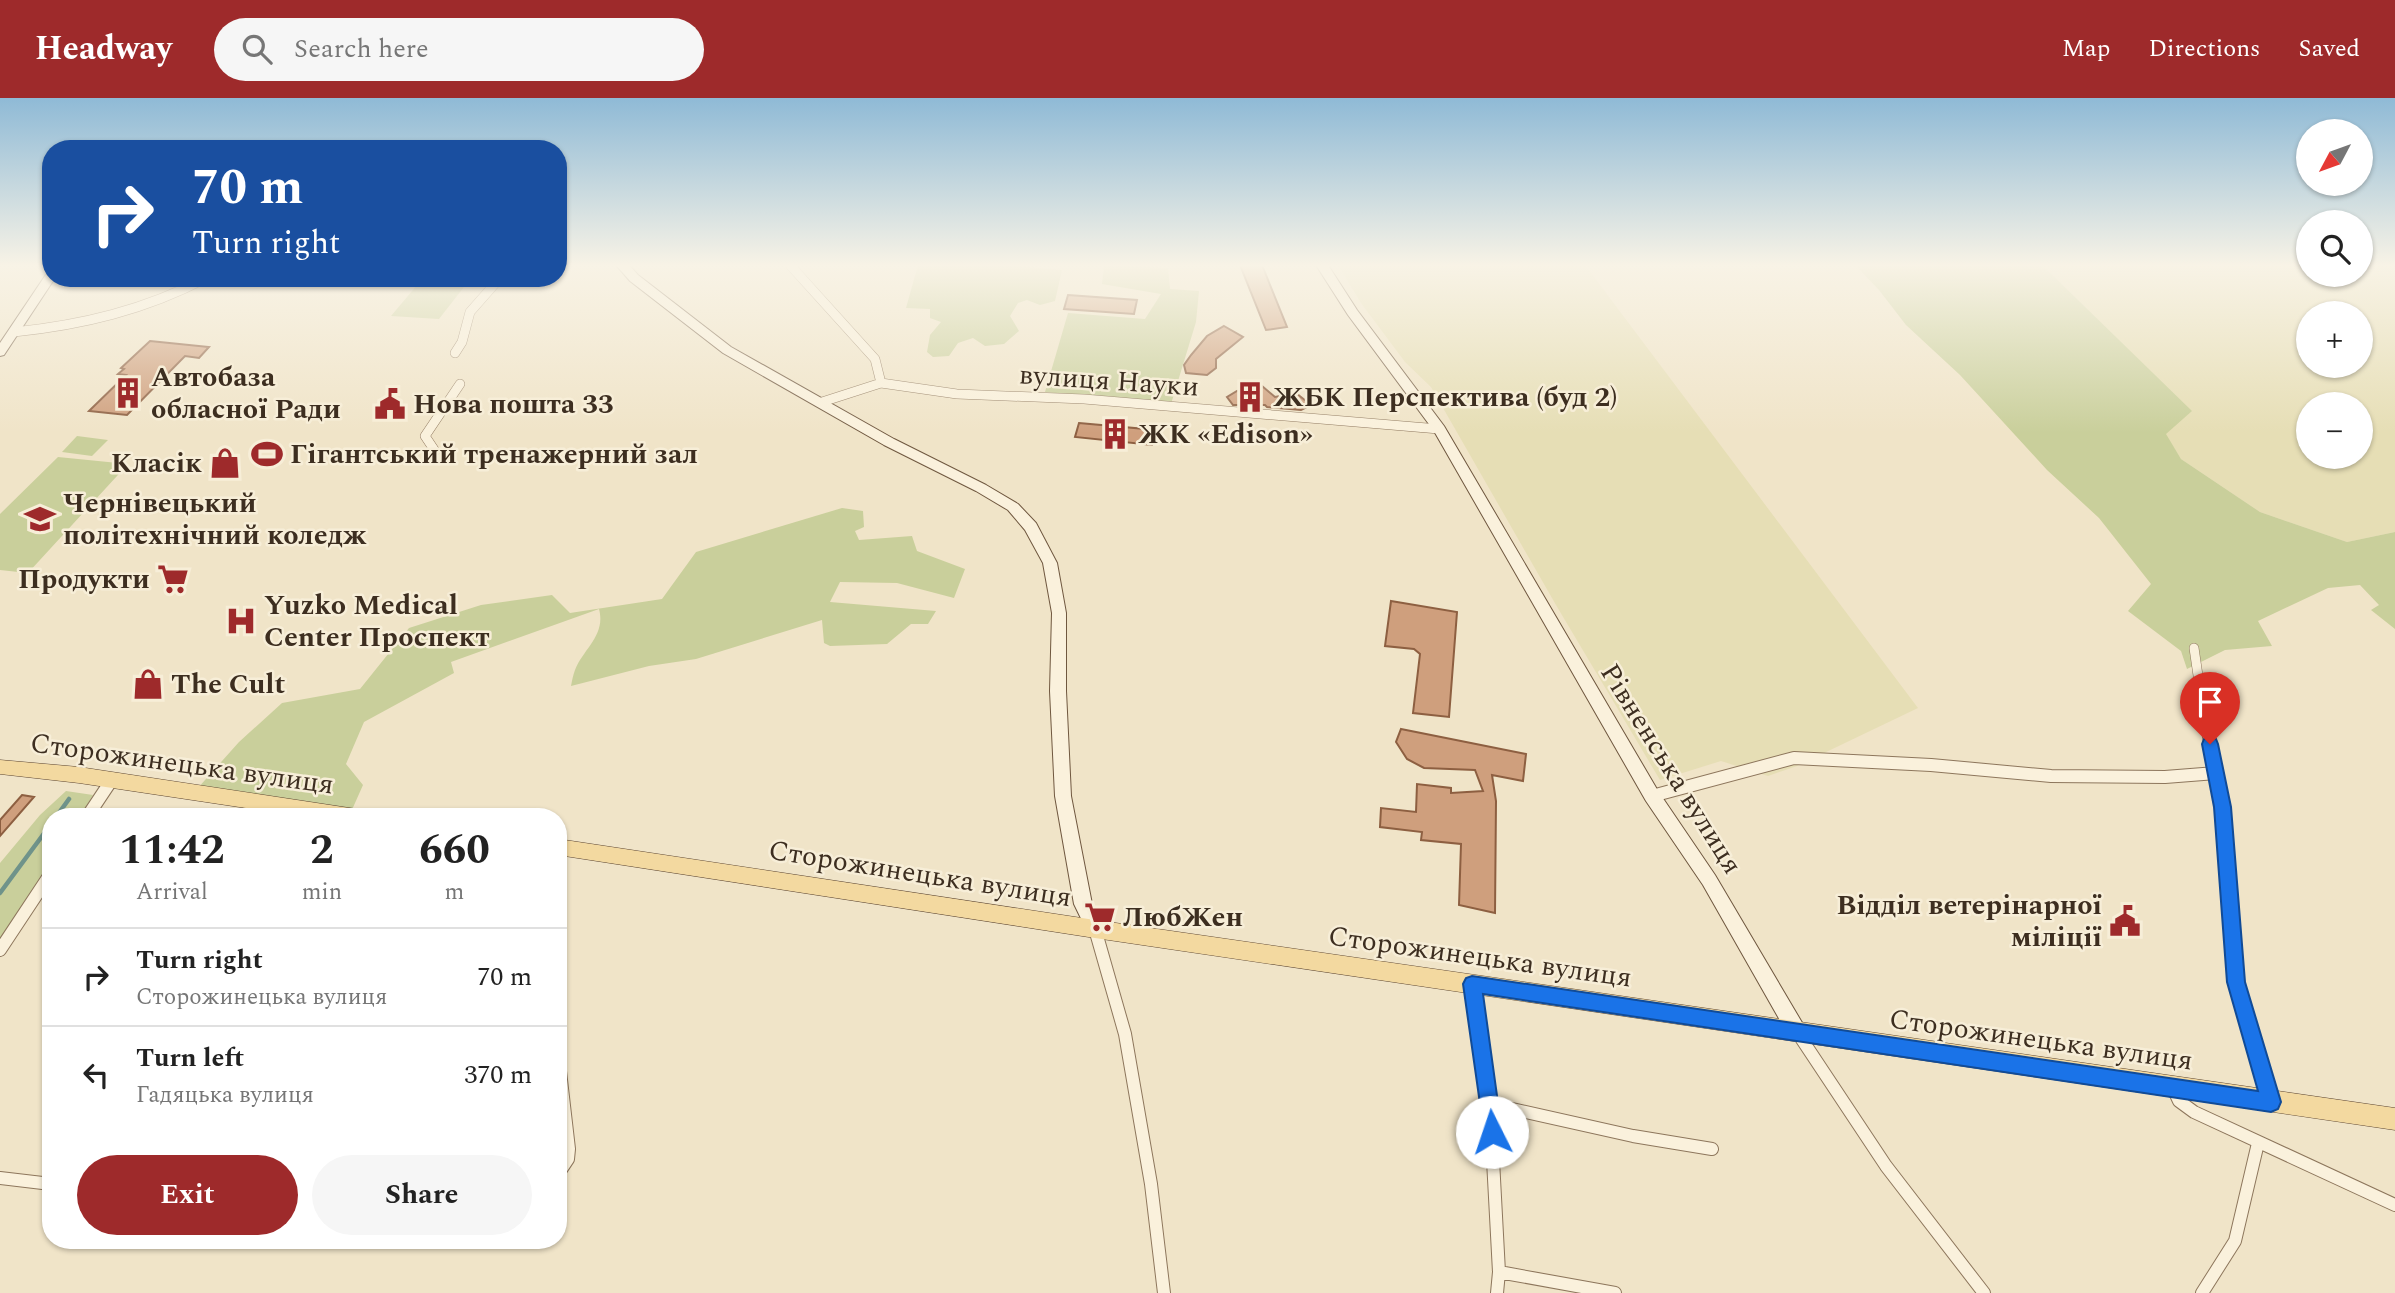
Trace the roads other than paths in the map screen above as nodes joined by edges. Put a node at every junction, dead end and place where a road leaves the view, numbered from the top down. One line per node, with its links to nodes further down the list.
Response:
1 (21, 321): 7 (street)
2 (83, 321): 7 (street)
3 (468, 321): 9 (street)
4 (689, 321): 12 (street)
5 (840, 321): 10 (street)
6 (1358, 321): 13 (street, Рівненська вулиця)
7 (14, 332): 8 (street)
8 (0, 352)
9 (455, 353)
10 (881, 383): 12 (street, вулиця Науки); 13 (street, вулиця Науки)
11 (460, 384): 14 (street)
12 (822, 402): 24 (street)
13 (1439, 429): 19 (street, Рівненська вулиця)
14 (435, 451)
15 (2194, 648): 17 (street)
16 (0, 767): 18 (main road, Сторожинецька вулиця)
17 (2216, 772): 19 (street); 29 (street)
18 (111, 781): 20 (street); 21 (main road, Сторожинецька вулиця)
19 (1652, 796): 27 (street, Рівненська вулиця)
20 (93, 808)
21 (295, 808)
22 (567, 848): 24 (main road, Сторожинецька вулиця)
23 (42, 887): 25 (street)
24 (1095, 929): 26 (main road, Сторожинецька вулиця); 40 (street)
25 (0, 950)
26 (1472, 984): 27 (main road, Сторожинецька вулиця); 30 (street)
27 (1797, 1032): 28 (main road, Сторожинецька вулиця); 43 (street, Рівненська вулиця)
28 (2173, 1088): 29 (main road, Сторожинецька вулиця); 33 (street)
29 (2271, 1102): 31 (main road, Сторожинецька вулиця)
30 (1490, 1104): 34 (street); 39 (street)
31 (2395, 1119)
32 (567, 1132): 35 (street)
33 (2258, 1143): 38 (street); 44 (street)
34 (1712, 1149)
35 (567, 1160)
36 (0, 1178): 37 (street)
37 (42, 1183)
38 (2395, 1205)
39 (1499, 1272): 41 (street); 42 (street)
40 (1164, 1293)
41 (1497, 1293)
42 (1615, 1293)
43 (1984, 1293)
44 (2202, 1293)

